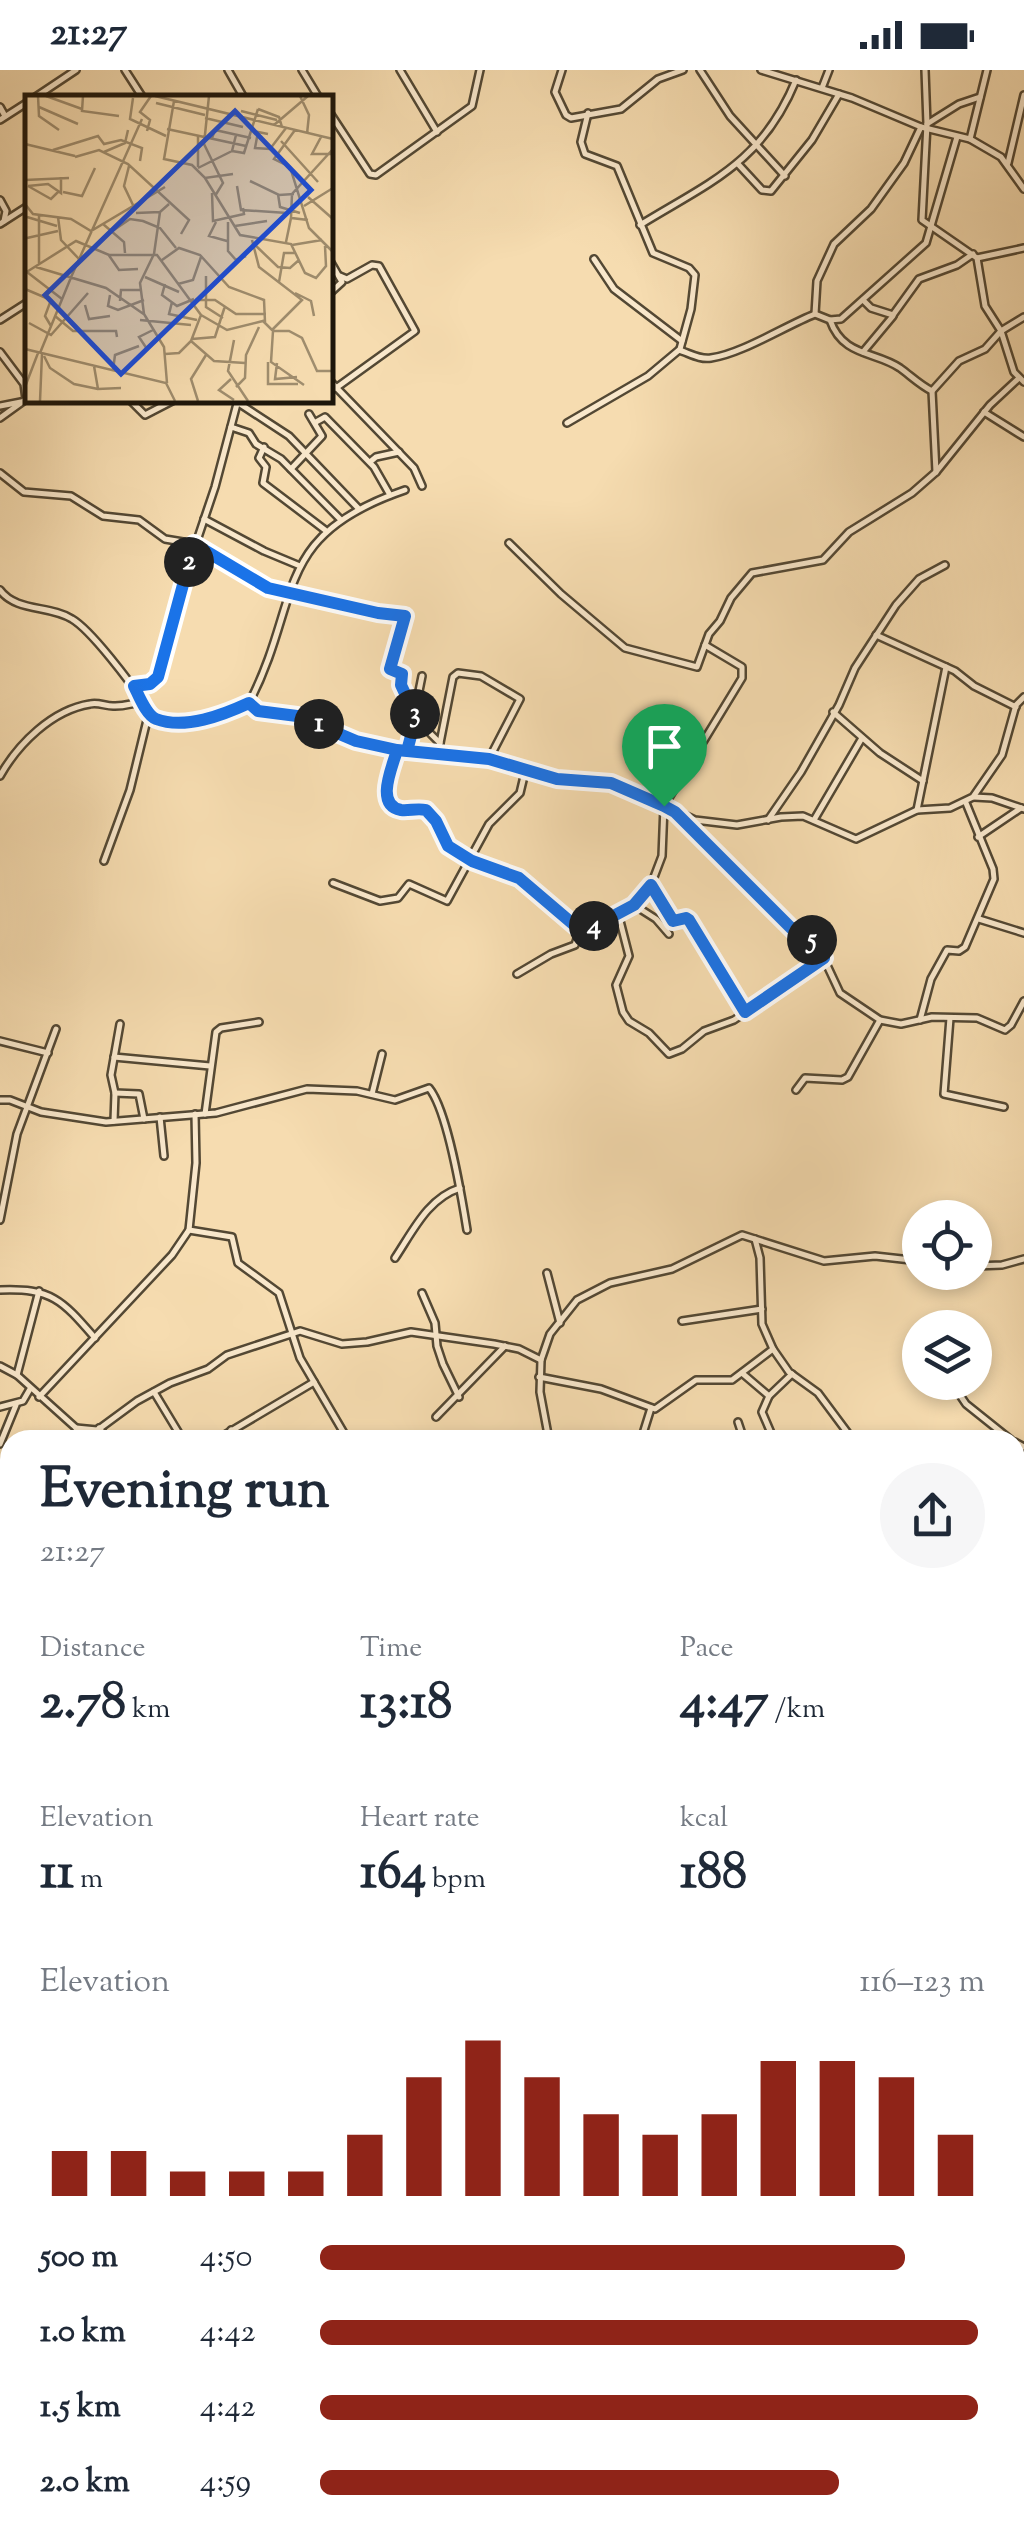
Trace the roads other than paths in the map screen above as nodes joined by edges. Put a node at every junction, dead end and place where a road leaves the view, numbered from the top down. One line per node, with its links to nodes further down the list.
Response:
1 (76, 70): 14 (street)
2 (125, 70): 19 (street)
3 (228, 70): 20 (street)
4 (302, 70): 21 (street)
5 (400, 70): 32 (street)
6 (480, 70): 32 (street)
7 (562, 70): 26 (street)
8 (683, 70): 26 (street)
9 (700, 70): 35 (street)
10 (761, 70): 15 (street)
11 (829, 70): 16 (street)
12 (925, 70): 31 (street)
13 (986, 70): 23 (street)
14 (66, 73): 18 (street)
15 (796, 80): 16 (street); 35 (street)
16 (822, 88): 17 (street)
17 (840, 94): 31 (street); 38 (street)
18 (37, 95)
19 (142, 95)
20 (242, 95)
21 (317, 95)
22 (1024, 95): 29 (street)
23 (980, 97): 31 (street); 34 (street)
24 (25, 104): 28 (street)
25 (0, 108): 28 (street)
26 (588, 113): 43 (street)
27 (332, 117): 32 (street)
28 (3, 118)
29 (1017, 121): 30 (street); 37 (street)
30 (1024, 125)
31 (925, 126): 33 (street); 44 (street); 53 (street)
32 (437, 132)
33 (957, 137): 34 (street); 44 (street)
34 (970, 139): 37 (street)
35 (757, 147): 36 (street); 38 (street)
36 (738, 164): 38 (street); 43 (street)
37 (1008, 164): 39 (street)
38 (786, 176)
39 (1024, 189)
40 (0, 200): 42 (street)
41 (25, 208): 42 (street)
42 (2, 223)
43 (640, 225): 59 (street)
44 (933, 227): 46 (street); 51 (street)
45 (1024, 248): 46 (street)
46 (975, 256): 54 (street); 58 (street)
47 (594, 260): 59 (street)
48 (332, 264): 49 (street)
49 (340, 276): 50 (street); 65 (street)
50 (332, 292)
51 (862, 300): 54 (street); 57 (street)
52 (25, 304): 56 (street)
53 (815, 314): 57 (street); 60 (street)
54 (893, 315): 62 (street)
55 (1024, 317): 58 (street)
56 (0, 320)
57 (830, 320): 62 (street)
58 (1002, 331): 63 (street); 66 (street)
59 (682, 341): 60 (street)
60 (680, 350): 77 (street)
61 (0, 352): 67 (street)
62 (862, 352): 66 (street)
63 (1022, 380): 73 (street)
64 (332, 383): 65 (street)
65 (336, 388): 81 (street)
66 (932, 391): 85 (street)
67 (25, 400): 72 (street); 75 (street)
68 (132, 402): 69 (street)
69 (170, 402)
70 (238, 402): 78 (street)
71 (240, 402): 82 (street)
72 (0, 406)
73 (984, 412): 79 (street); 85 (street)
74 (309, 414): 76 (street)
75 (0, 418)
76 (316, 422): 82 (street); 83 (street)
77 (567, 423)
78 (231, 427): 80 (street); 91 (street)
79 (1024, 437)
80 (264, 447): 84 (street); 93 (street)
81 (399, 452): 83 (street); 87 (street)
82 (306, 453): 84 (street); 90 (street)
83 (370, 462): 89 (street)
84 (291, 470): 92 (street)
85 (936, 472): 101 (street)
86 (0, 473): 95 (street)
87 (422, 486)
88 (405, 490): 89 (street)
89 (390, 495): 90 (street)
90 (358, 508): 92 (street)
91 (204, 518): 95 (street); 97 (street)
92 (340, 519): 93 (street)
93 (325, 530): 97 (street)
94 (509, 543): 101 (street)
95 (194, 544): 98 (street); 104 (street)
96 (946, 565): 100 (street)
97 (300, 566): 98 (street)
98 (289, 592): 106 (street); 110 (street)
99 (1, 594): 104 (street)
100 (876, 635): 102 (street); 109 (street)
101 (705, 646): 124 (street)
102 (946, 667): 107 (street); 119 (street)
103 (422, 676): 110 (street)
104 (134, 686): 108 (street)
105 (1024, 697): 107 (street)
106 (249, 703): 108 (street); 113 (street)
107 (1016, 707): 121 (street)
108 (147, 709): 118 (street); 131 (street)
109 (833, 712): 111 (street); 120 (street)
110 (416, 717): 112 (street); 114 (street)
111 (862, 738): 119 (street); 129 (street)
112 (440, 743): 115 (street); 116 (street)
113 (397, 750): 114 (street); 132 (street)
114 (407, 751): 115 (street)
115 (435, 755): 116 (street)
116 (489, 759): 117 (street)
117 (525, 772): 124 (street); 132 (street)
118 (0, 776)
119 (923, 781): 125 (street)
120 (781, 797): 127 (street); 128 (street)
121 (972, 797): 122 (street); 123 (street)
122 (966, 803): 125 (street); 130 (street)
123 (1021, 805): 130 (street)
124 (664, 806): 126 (street); 134 (street)
125 (917, 810): 129 (street)
126 (675, 812): 128 (street); 141 (street)
127 (781, 817): 128 (street); 129 (street)
128 (768, 820)
129 (814, 820)
130 (978, 838): 137 (street)
131 (104, 861)
132 (472, 861): 133 (street); 138 (street)
133 (333, 883)
134 (651, 885): 135 (street); 144 (street)
135 (634, 905): 136 (street); 140 (street)
136 (618, 913): 138 (street); 144 (street)
137 (978, 918): 139 (street); 147 (street)
138 (580, 930): 142 (street)
139 (1024, 933)
140 (669, 934)
141 (824, 958): 144 (street); 146 (street)
142 (517, 974)
143 (1024, 1001): 145 (street)
144 (745, 1012)
145 (950, 1018): 147 (street); 161 (street)
146 (880, 1020): 147 (street); 156 (street)
147 (920, 1020)
148 (259, 1022): 155 (street)
149 (120, 1024): 154 (street)
150 (56, 1029): 152 (street)
151 (0, 1041): 152 (street)
152 (48, 1052): 160 (street)
153 (382, 1054): 158 (street)
154 (114, 1058): 155 (street); 157 (street)
155 (210, 1066): 163 (street)
156 (796, 1090)
157 (115, 1093): 165 (street); 166 (street)
158 (372, 1094): 163 (street); 168 (street)
159 (0, 1100): 160 (street)
160 (27, 1106): 166 (street); 169 (street)
161 (1004, 1107)
162 (195, 1114): 163 (street); 164 (street); 170 (street)
163 (204, 1114)
164 (160, 1116): 165 (street); 167 (street)
165 (144, 1118): 166 (street)
166 (114, 1122)
167 (164, 1156)
168 (460, 1188): 171 (street); 173 (street)
169 (0, 1220)
170 (189, 1230): 184 (street); 185 (street)
171 (466, 1230)
172 (755, 1238): 174 (street); 181 (street); 183 (street)
173 (395, 1258)
174 (902, 1259)
175 (1024, 1259): 176 (street)
176 (992, 1265)
177 (547, 1273): 183 (street)
178 (0, 1290): 179 (street)
179 (40, 1290): 185 (street); 193 (street)
180 (422, 1293): 186 (street)
181 (762, 1309): 182 (street); 188 (street)
182 (682, 1321)
183 (560, 1324): 189 (street)
184 (292, 1336): 186 (street); 195 (street); 197 (street)
185 (95, 1338): 200 (street)
186 (437, 1338): 187 (street); 198 (street)
187 (505, 1346): 189 (street); 198 (street)
188 (772, 1349): 191 (street); 192 (street)
189 (540, 1360): 194 (street)
190 (0, 1366): 193 (street)
191 (742, 1374): 199 (street); 204 (street)
192 (792, 1374): 199 (street); 217 (street)
193 (17, 1375): 196 (street)
194 (539, 1377): 204 (street); 213 (street)
195 (314, 1382): 211 (street); 212 (street)
196 (30, 1389): 200 (street); 202 (street)
197 (154, 1392): 208 (street); 210 (street)
198 (459, 1396): 205 (street)
199 (769, 1396): 216 (street)
200 (39, 1397): 207 (street)
201 (963, 1400): 218 (street)
202 (16, 1405): 203 (street); 209 (street)
203 (0, 1407)
204 (651, 1408): 214 (street)
205 (436, 1417)
206 (738, 1422): 215 (street)
207 (76, 1428): 208 (street)
208 (98, 1429)
209 (6, 1430)
210 (177, 1430)
211 (231, 1430)
212 (342, 1430)
213 (547, 1430)
214 (644, 1430)
215 (741, 1430)
216 (770, 1430)
217 (845, 1430)
218 (999, 1430)

